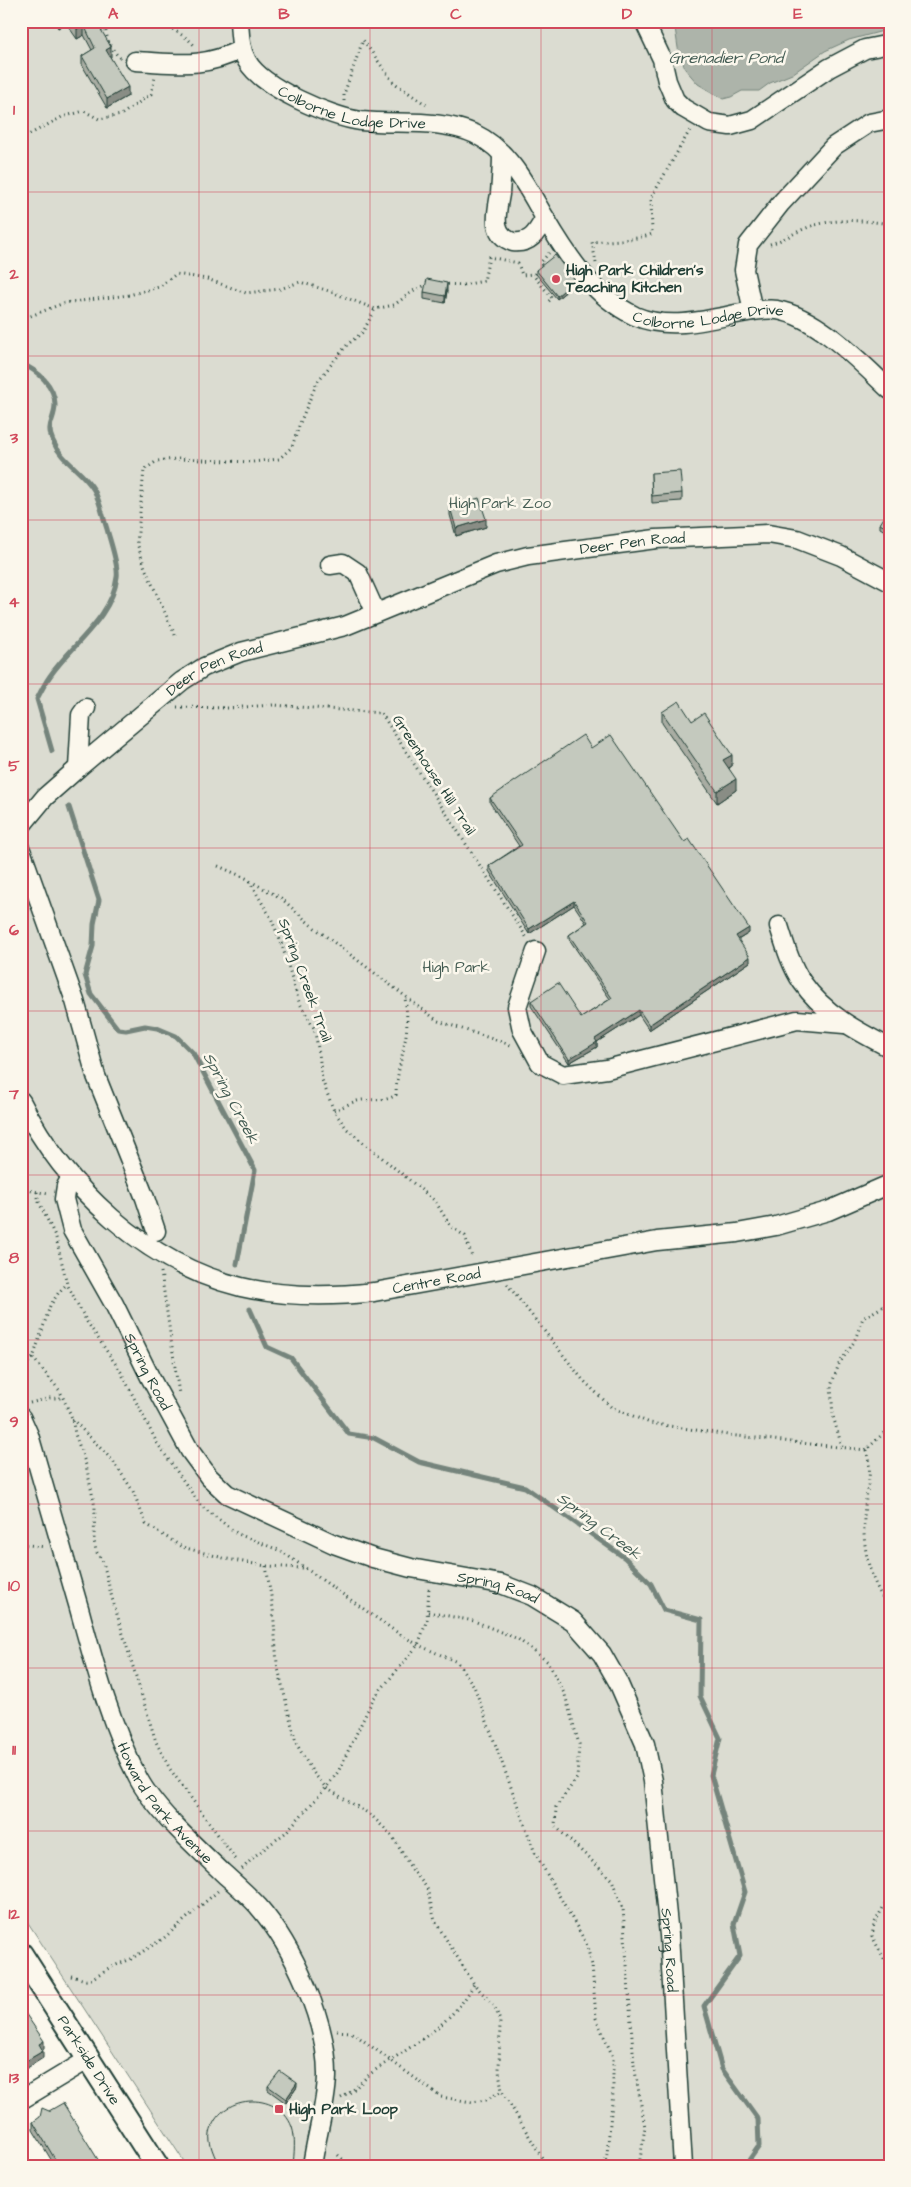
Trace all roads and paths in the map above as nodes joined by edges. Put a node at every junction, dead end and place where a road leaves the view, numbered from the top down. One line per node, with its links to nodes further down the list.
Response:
1 (106, 21): 8 (path)
2 (160, 21): 7 (path)
3 (239, 21): 6 (street, Colborne Lodge Drive)
4 (644, 21): 12 (street)
5 (890, 44): 12 (street)
6 (242, 49): 7 (street); 15 (street, Colborne Lodge Drive)
7 (211, 61): 9 (street)
8 (135, 62): 9 (street)
9 (159, 62): 14 (path)
10 (344, 105): 11 (path)
11 (432, 112)
12 (696, 116): 20 (path)
13 (890, 119): 18 (street)
14 (21, 139)
15 (502, 154): 16 (street, Colborne Lodge Drive); 16 (street)
16 (544, 218): 26 (street, Colborne Lodge Drive)
17 (890, 224): 18 (path)
18 (748, 245): 26 (street)
19 (542, 249): 21 (path)
20 (594, 250)
21 (534, 274): 23 (path); 24 (path)
22 (433, 282): 25 (path)
23 (441, 284)
24 (548, 302)
25 (375, 310): 27 (path); 32 (path)
26 (753, 311): 28 (street, Colborne Lodge Drive)
27 (21, 316)
28 (890, 390)
29 (330, 565): 31 (street)
30 (890, 582): 31 (street, Deer Pen Road)
31 (376, 613): 35 (street, Deer Pen Road)
32 (175, 635)
33 (170, 706): 41 (path, Greenhouse Hill Trail)
34 (86, 708): 35 (street)
35 (78, 768): 36 (street, Deer Pen Road)
36 (21, 826)
37 (21, 850): 54 (street)
38 (218, 866): 39 (path)
39 (248, 879): 42 (path); 47 (path, Spring Creek Trail)
40 (779, 926): 43 (street)
41 (536, 951): 45 (street)
42 (405, 997): 45 (path); 47 (path)
43 (844, 1024): 44 (street); 45 (street)
44 (890, 1048)
45 (533, 1050)
46 (21, 1101): 48 (street)
47 (334, 1111): 57 (path, Spring Creek Trail)
48 (28, 1130): 49 (street, Centre Road)
49 (72, 1177): 57 (street, Centre Road); 66 (street, Spring Road)
50 (890, 1184): 56 (street, Centre Road)
51 (21, 1189): 52 (path)
52 (37, 1192): 53 (path); 58 (path)
53 (50, 1194)
54 (156, 1231)
55 (160, 1268): 66 (path)
56 (499, 1271): 57 (street, Centre Road); 68 (path)
57 (478, 1275)
58 (67, 1284): 60 (path); 73 (path)
59 (890, 1306): 68 (path)
60 (33, 1358): 61 (path); 62 (path)
61 (21, 1369)
62 (64, 1398): 63 (path); 65 (path)
63 (21, 1406)
64 (21, 1417): 71 (street, Howard Park Avenue)
65 (72, 1418): 72 (path); 79 (path)
66 (175, 1421): 74 (street, Spring Road)
67 (890, 1428): 69 (path)
68 (842, 1447): 69 (path)
69 (866, 1450): 75 (path)
70 (21, 1544): 71 (path)
71 (61, 1546): 79 (street, Howard Park Avenue)
72 (266, 1566): 73 (path); 78 (path)
73 (305, 1568): 77 (path)
74 (432, 1572): 76 (path); 98 (street, Spring Road)
75 (890, 1608)
76 (428, 1612): 77 (path); 97 (path)
77 (418, 1645): 78 (path); 96 (path)
78 (326, 1788): 79 (path); 84 (path)
79 (236, 1874): 83 (path); 85 (street, Howard Park Avenue)
80 (890, 1895): 82 (path)
81 (21, 1954): 86 (main road, Parkside Drive)
82 (890, 1970)
83 (70, 1976)
84 (474, 1984): 87 (path); 88 (path)
85 (322, 2033): 87 (path); 90 (street, Howard Park Avenue)
86 (89, 2059): 89 (street); 92 (main road, Parkside Drive)
87 (391, 2061): 88 (path); 90 (path)
88 (502, 2091): 95 (path)
89 (21, 2100)
90 (323, 2102): 93 (street, Howard Park Avenue)
91 (338, 2155): 94 (path)
92 (156, 2166)
93 (312, 2166)
94 (350, 2166)
95 (547, 2166)
96 (604, 2166)
97 (639, 2166)
98 (683, 2166)

